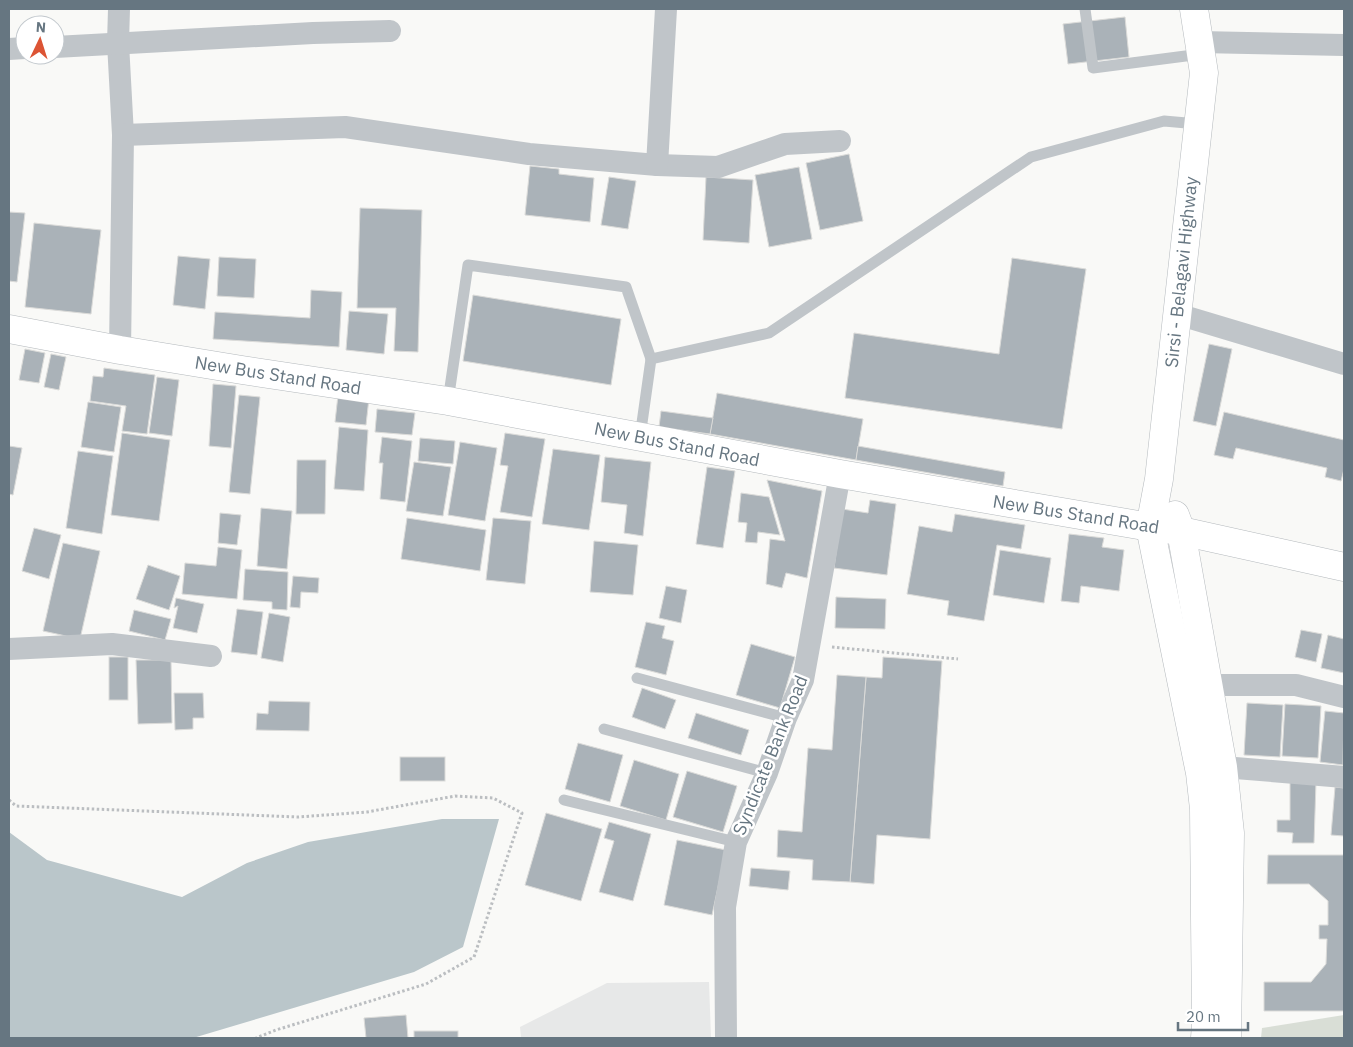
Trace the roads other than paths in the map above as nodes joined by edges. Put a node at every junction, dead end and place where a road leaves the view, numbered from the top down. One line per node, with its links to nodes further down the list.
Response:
1 (119, 9): 6 (street)
2 (666, 9): 13 (street)
3 (1084, 9): 9 (lane)
4 (1194, 9): 9 (main road, Sirsi - Belagavi Highway)
5 (390, 31): 6 (street)
6 (118, 43): 8 (street); 11 (street)
7 (1344, 45): 9 (street)
8 (65, 46)
9 (1200, 48): 10 (main road, Sirsi - Belagavi Highway)
10 (1198, 124): 14 (main road, Sirsi - Belagavi Highway); 17 (lane)
11 (123, 135): 13 (street); 16 (street)
12 (840, 141): 13 (street)
13 (657, 165)
14 (1177, 314): 18 (street); 22 (main road, Sirsi - Belagavi Highway)
15 (9, 329): 16 (main road, New Bus Stand Road)
16 (120, 350): 19 (main road, New Bus Stand Road)
17 (651, 359): 19 (lane); 20 (lane)
18 (1344, 364)
19 (448, 401): 20 (main road, New Bus Stand Road)
20 (640, 437): 21 (main road, New Bus Stand Road)
21 (840, 474): 23 (main road, New Bus Stand Road); 31 (street, Syndicate Bank Road)
22 (1159, 479): 23 (main road); 24 (main road, Sirsi - Belagavi Highway)
23 (1150, 527): 24 (main road, New Bus Stand Road); 39 (main road)
24 (1181, 530): 25 (main road, New Bus Stand Road); 29 (main road, Sirsi - Belagavi Highway)
25 (1344, 567)
26 (9, 649): 27 (street)
27 (211, 656)
28 (637, 678): 31 (lane)
29 (1208, 685): 30 (street); 33 (main road, Sirsi - Belagavi Highway)
30 (1344, 697)
31 (786, 718): 34 (street, Syndicate Bank Road)
32 (604, 729): 34 (lane)
33 (1223, 766): 35 (street); 40 (main road, Sirsi - Belagavi Highway)
34 (767, 773): 37 (street, Syndicate Bank Road)
35 (1344, 777)
36 (564, 800): 37 (lane)
37 (736, 842): 38 (street, Syndicate Bank Road)
38 (726, 1038)
39 (1205, 1038)
40 (1227, 1038)

